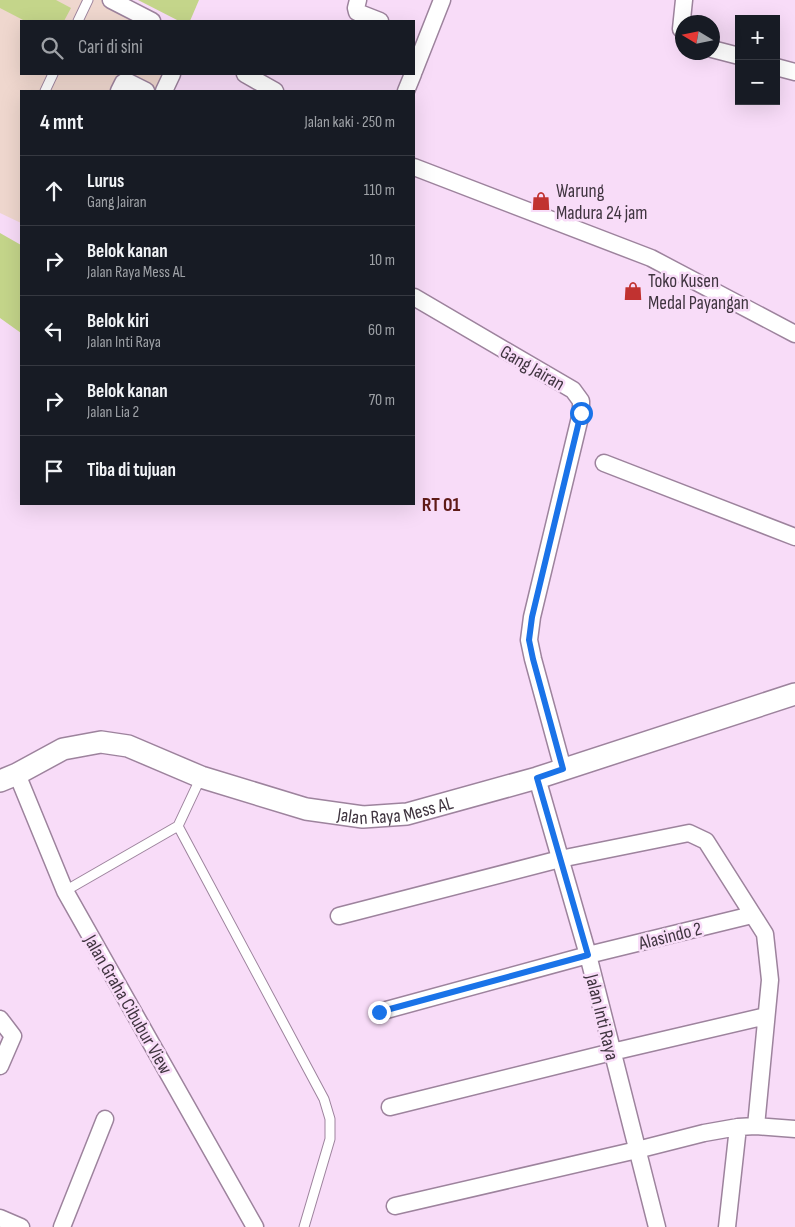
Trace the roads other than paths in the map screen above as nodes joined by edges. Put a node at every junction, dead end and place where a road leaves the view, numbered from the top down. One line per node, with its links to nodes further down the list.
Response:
1 (88, 0): 7 (lane)
2 (111, 0): 8 (street)
3 (358, 0): 9 (street)
4 (442, 0): 10 (street)
5 (684, 0): 6 (street)
6 (682, 15)
7 (78, 20)
8 (150, 20)
9 (377, 20)
10 (420, 37): 13 (street)
11 (720, 51): 12 (street)
12 (735, 55)
13 (415, 62)
14 (780, 68): 15 (street)
15 (795, 72)
16 (53, 75): 20 (lane)
17 (172, 75): 23 (street)
18 (247, 75): 24 (street)
19 (412, 75): 25 (street)
20 (45, 90)
21 (120, 90): 22 (street)
22 (144, 90)
23 (164, 90)
24 (273, 90)
25 (406, 90)
26 (415, 167): 28 (street)
27 (415, 298): 32 (street, Gang Jairan)
28 (795, 334)
29 (604, 464): 30 (street)
30 (795, 537)
31 (795, 694): 32 (street, Jalan Raya Mess AL)
32 (563, 769): 35 (street, Jalan Raya Mess AL)
33 (201, 776): 34 (street, Jalan Raya Mess AL); 35 (street, Jalan Raya Mess AL); 36 (lane)
34 (8, 778): 38 (street, Jalan Graha Cibubur View)
35 (537, 778): 37 (street, Jalan Inti Raya)
36 (178, 826): 38 (lane); 58 (lane)
37 (560, 859): 39 (street); 40 (street); 41 (street, Jalan Inti Raya)
38 (65, 891): 57 (street, Jalan Graha Cibubur View)
39 (752, 915): 41 (street, Alasindo 2); 43 (street)
40 (339, 916)
41 (588, 955): 42 (street, Alasindo 2); 45 (street, Jalan Inti Raya)
42 (379, 1012)
43 (766, 1016): 45 (street); 49 (street)
44 (0, 1019): 46 (street)
45 (612, 1052): 47 (street); 52 (street, Jalan Inti Raya)
46 (0, 1066)
47 (390, 1107)
48 (105, 1119): 56 (street)
49 (756, 1126): 50 (street); 51 (street)
50 (738, 1127): 52 (street); 60 (street)
51 (795, 1129)
52 (638, 1150): 53 (street); 59 (street, Jalan Inti Raya)
53 (395, 1206)
54 (0, 1218): 55 (street)
55 (21, 1227)
56 (62, 1227)
57 (255, 1227)
58 (304, 1227)
59 (657, 1227)
60 (727, 1227)

